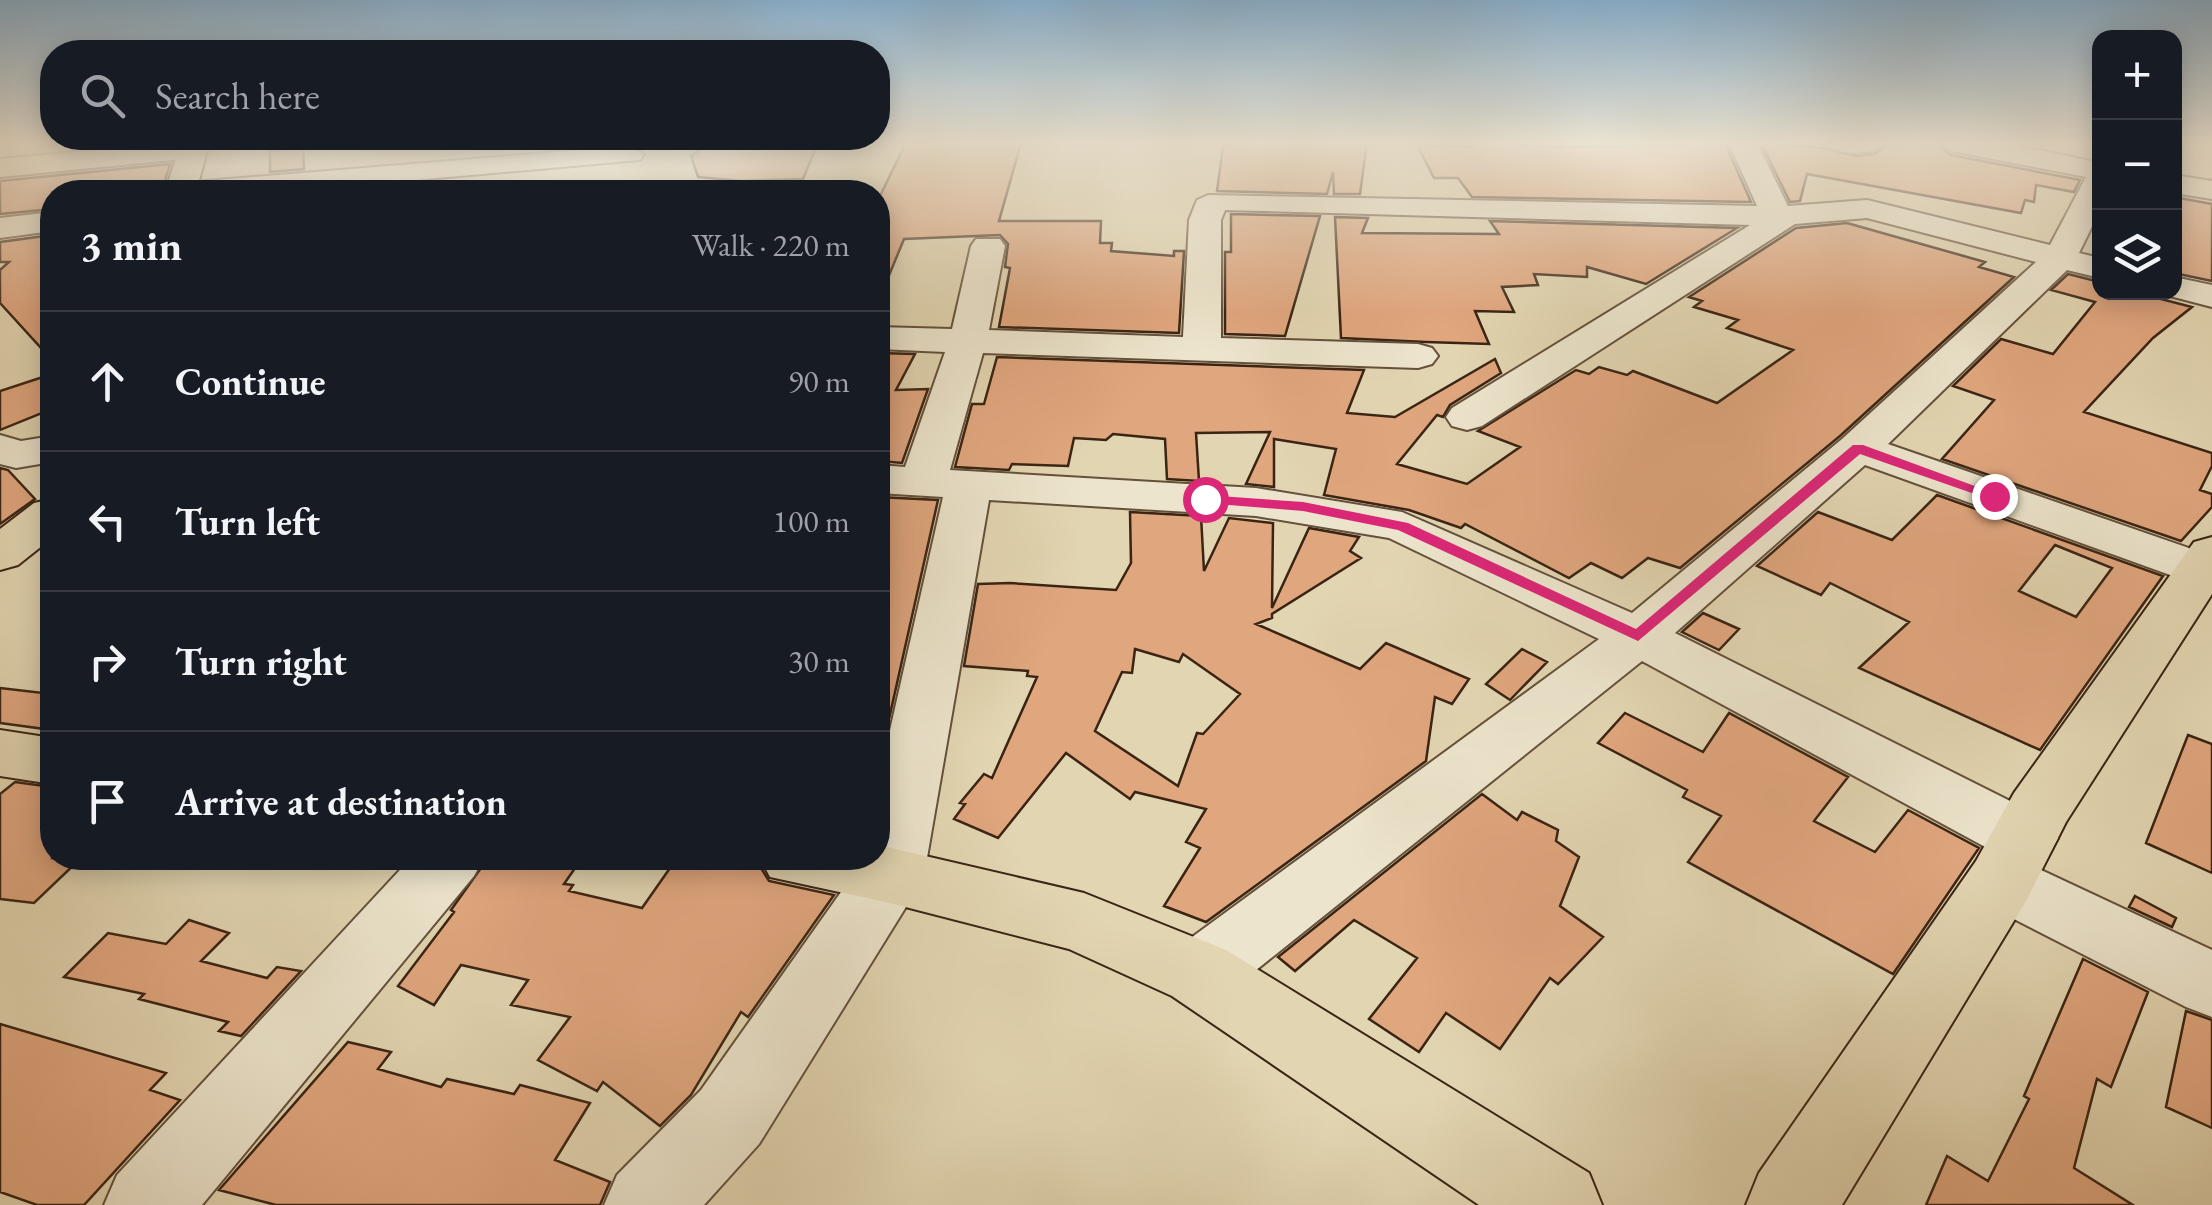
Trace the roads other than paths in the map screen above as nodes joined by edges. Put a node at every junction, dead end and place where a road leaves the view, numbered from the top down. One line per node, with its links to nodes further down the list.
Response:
1 (1240, 199): 14 (street)
2 (1529, 199): 5 (street)
3 (1774, 199): 5 (street)
4 (2092, 210): 9 (street)
5 (1783, 216): 9 (street); 16 (street)
6 (40, 223): 7 (street)
7 (0, 228)
8 (988, 246): 13 (street)
9 (2080, 263): 18 (street)
10 (2182, 289): 11 (street)
11 (2212, 296)
12 (890, 338): 13 (street)
13 (968, 340): 14 (street); 20 (street)
14 (1202, 349): 15 (street)
15 (1418, 356)
16 (1467, 418)
17 (0, 448): 19 (street)
18 (1858, 448): 23 (street); 24 (street)
19 (40, 451)
20 (923, 482): 24 (street); 30 (street)
21 (40, 523): 22 (main road)
22 (0, 554)
23 (2207, 561): 27 (main road)
24 (1638, 636): 27 (street); 31 (street)
25 (0, 753): 26 (main road)
26 (40, 759)
27 (2013, 859): 32 (street); 36 (main road)
28 (440, 870): 33 (street)
29 (862, 870): 30 (main road)
30 (890, 875): 31 (main road); 34 (street)
31 (1200, 973): 35 (main road)
32 (2212, 985)
33 (147, 1205)
34 (647, 1205)
35 (1558, 1205)
36 (1791, 1205)

